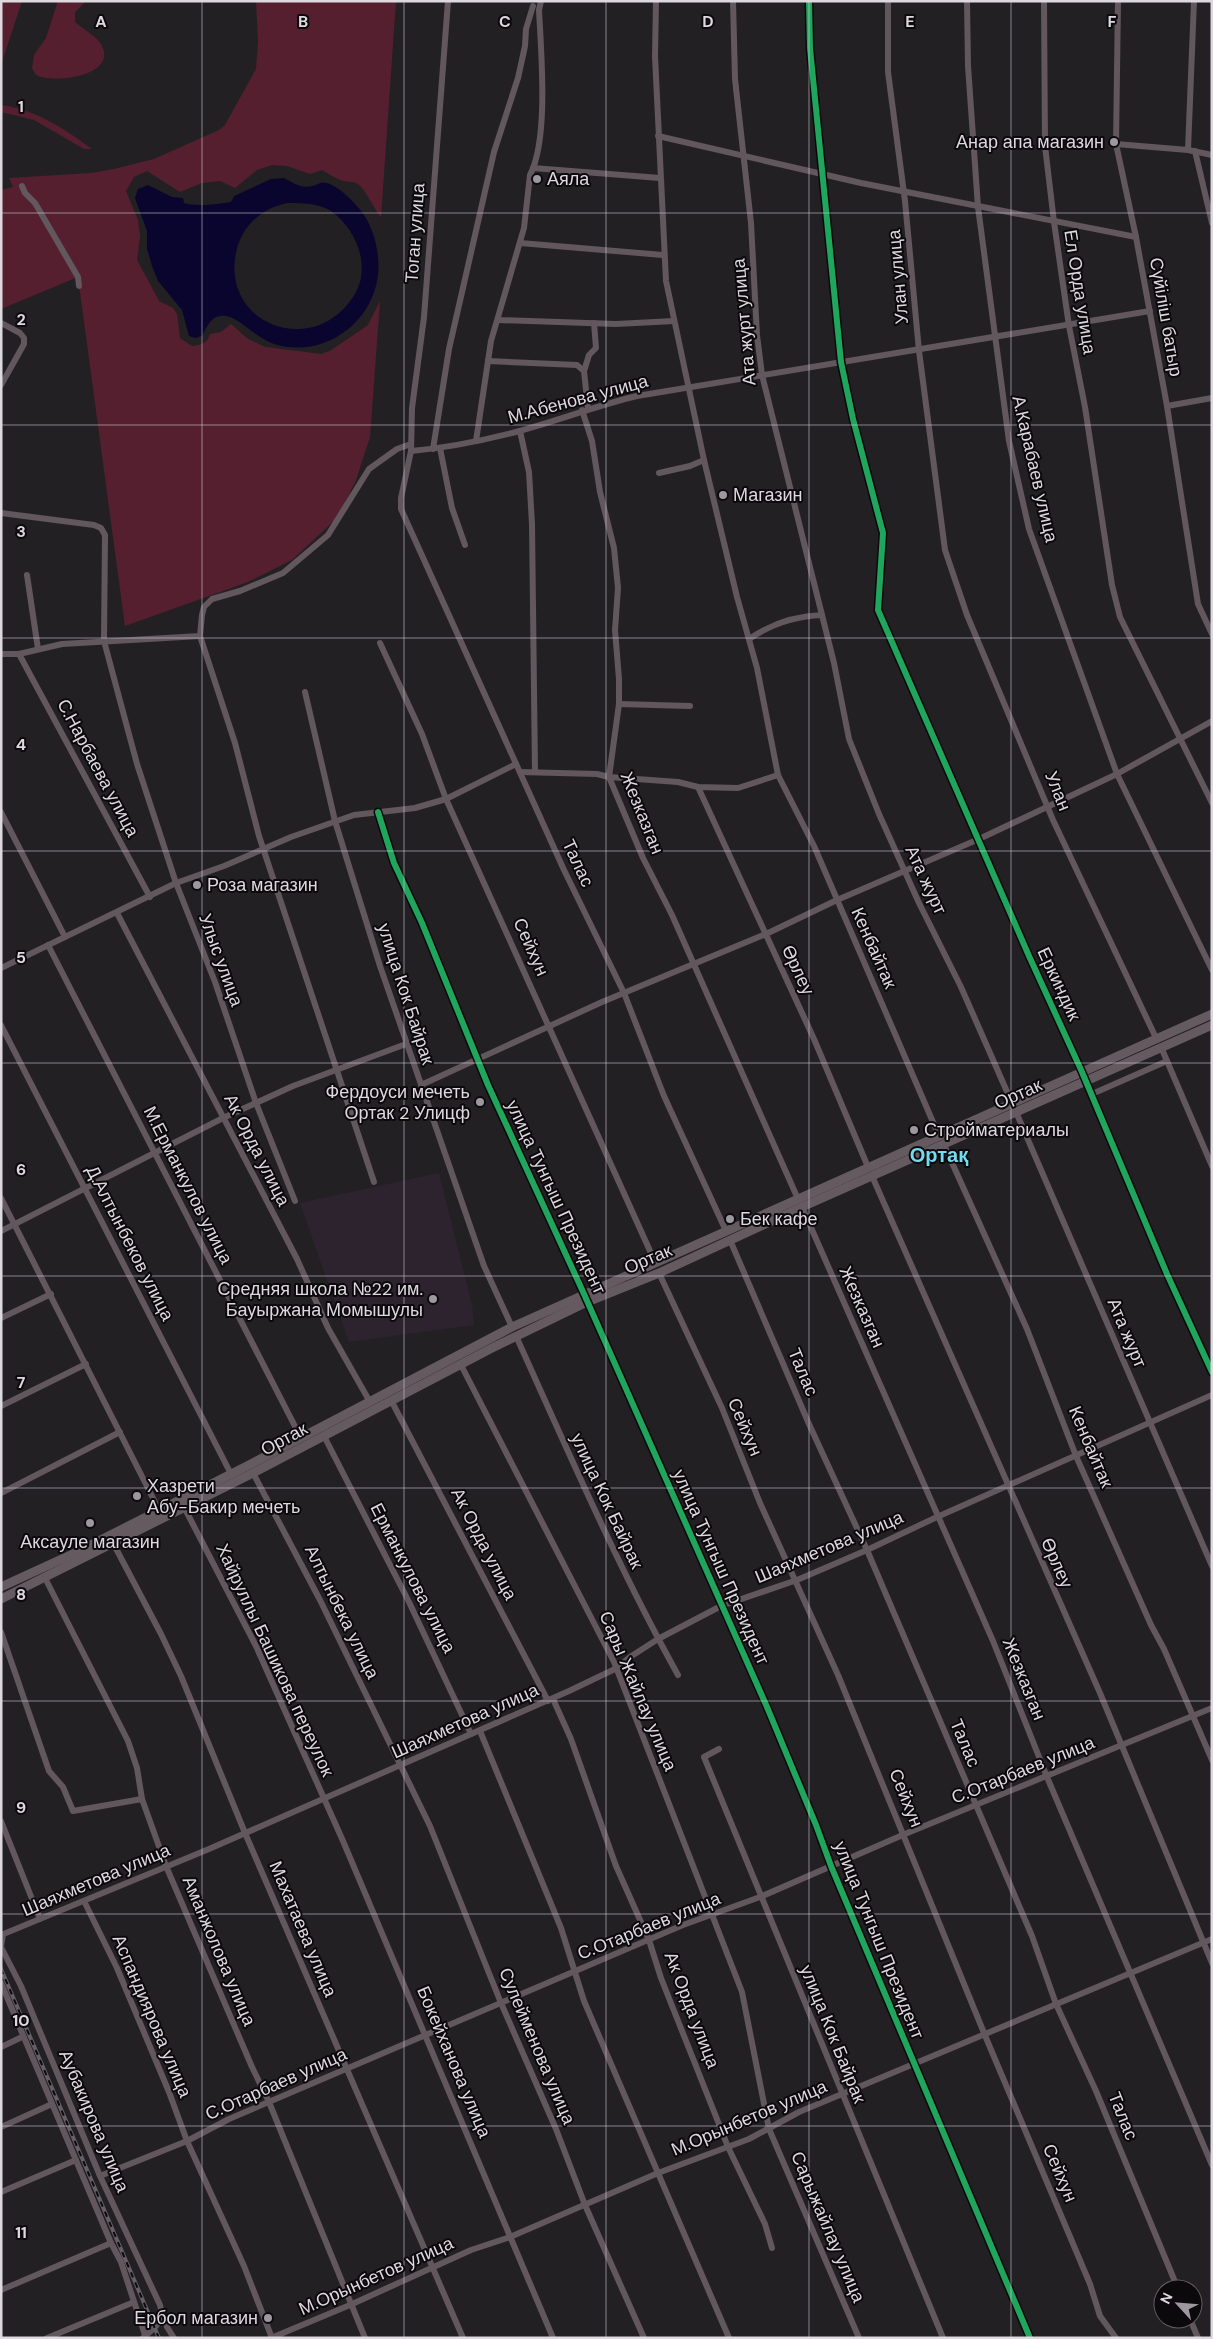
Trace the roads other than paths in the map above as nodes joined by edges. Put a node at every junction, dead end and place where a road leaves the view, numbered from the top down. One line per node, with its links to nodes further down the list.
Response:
1 (448, 1): 49 (street, Тоган улица)
2 (541, 1): 12 (street, М.Абенова улица)
3 (656, 1): 13 (street)
4 (733, 1): 16 (street, Ата журт улица)
5 (809, 1): 19 (street)
6 (888, 1): 22 (street, Улан улица)
7 (967, 1): 23 (street, А.Карабаев улица)
8 (1044, 1): 24 (street, Ел Орда улица)
9 (1118, 1): 14 (street, Сүйіліш батыр)
10 (1194, 1): 15 (street)
11 (533, 4): 12 (street); 50 (street)
12 (540, 10): 18 (street, М.Абенова улица)
13 (658, 136): 16 (street); 20 (street)
14 (1116, 144): 15 (street); 26 (street, Сүйіліш батыр)
15 (1191, 150): 17 (street); 25 (street)
16 (743, 155): 19 (street); 41 (street, Ата журт улица)
17 (1212, 155)
18 (533, 168): 20 (street); 27 (street, М.Абенова улица)
19 (822, 174): 22 (street); 39 (street)
20 (660, 178): 28 (street)
21 (22, 186): 29 (street)
22 (904, 192): 23 (street); 37 (street, Улан улица)
23 (978, 207): 24 (street); 36 (street, А.Карабаев улица)
24 (1054, 222): 26 (street); 35 (street, Ел Орда улица)
25 (1212, 223)
26 (1136, 237): 30 (street, Сүйіліш батыр)
27 (520, 243): 28 (street); 31 (street, М.Абенова улица)
28 (663, 255): 32 (street)
29 (79, 286)
30 (1150, 311): 35 (street, М.Абенова улица); 45 (street, Сүйіліш батыр)
31 (498, 320): 34 (street); 38 (street, М.Абенова улица)
32 (674, 321): 34 (street); 43 (street)
33 (1, 323): 42 (street)
34 (594, 323): 40 (street)
35 (1069, 326): 36 (street, М.Абенова улица); 72 (street, Ел Орда улица)
36 (994, 338): 37 (street, М.Абенова улица); 76 (street, А.Карабаев улица)
37 (920, 351): 39 (street, М.Абенова улица); 56 (street, Улан улица)
38 (488, 361): 40 (street); 48 (street, М.Абенова улица)
39 (841, 362): 41 (street, М.Абенова улица); 86 (street, Еркиндик)
40 (584, 371): 46 (street, Жезказган)
41 (762, 375): 43 (street, М.Абенова улица); 58 (street, Ата журт улица)
42 (1, 385)
43 (689, 387): 46 (street, М.Абенова улица); 51 (street, Кенбайтак)
44 (1212, 398): 45 (street)
45 (1167, 406): 59 (street, Сүйіліш батыр)
46 (585, 410): 47 (street, М.Абенова улица); 69 (street, Жезказган)
47 (520, 431): 48 (street, М.Абенова улица); 75 (street)
48 (476, 441): 50 (street, М.Абенова улица)
49 (411, 448): 50 (street, М.Абенова улица); 53 (street, Тоган улица); 60 (street)
50 (436, 449): 55 (street)
51 (704, 460): 52 (street); 61 (street, Кенбайтак)
52 (659, 473)
53 (401, 509): 73 (street, Талас)
54 (1, 512): 62 (street, Улыс улица)
55 (465, 544)
56 (945, 550): 82 (street, Улан)
57 (27, 575): 64 (street)
58 (822, 615): 61 (street); 67 (street, Ата журт улица)
59 (1212, 634)
60 (200, 636): 62 (street); 87 (street)
61 (749, 639): 77 (street, Кенбайтак)
62 (104, 641): 64 (street); 89 (street, Улыс улица)
63 (380, 643): 80 (street, Сейхун)
64 (38, 649): 66 (street)
65 (1, 654): 66 (street)
66 (19, 654): 90 (street, С.Нарбаева улица)
67 (834, 663): 88 (street, Ата журт)
68 (306, 692): 85 (street, улица Кок Байрак)
69 (619, 704): 70 (street); 78 (street, Жезказган)
70 (690, 706)
71 (1212, 721): 72 (street)
72 (1179, 738): 76 (street); 81 (street, Ел Орда улица)
73 (516, 764): 74 (street, Талас); 80 (street)
74 (520, 772): 75 (street); 99 (street, Талас)
75 (536, 772): 78 (street)
76 (1117, 774): 82 (street); 98 (street, А.Карабаев улица)
77 (778, 775): 79 (street); 91 (street, Кенбайтак)
78 (609, 777): 79 (street); 96 (street, Жезказган)
79 (698, 787): 93 (street, Өрлеу)
80 (446, 799): 84 (street); 103 (street, Сейхун)
81 (1212, 803)
82 (1048, 807): 86 (street); 104 (street, Улан)
83 (1, 812): 94 (street)
84 (378, 812): 85 (street); 107 (street, улица Тунгыш Президент)
85 (335, 821): 87 (street); 105 (street, улица Кок Байрак)
86 (978, 839): 88 (street); 110 (street, Еркиндик)
87 (264, 848): 89 (street); 109 (street)
88 (904, 871): 91 (street); 114 (street, Ата журт)
89 (176, 883): 90 (street); 113 (street, Улыс улица)
90 (150, 896): 92 (street)
91 (837, 900): 93 (street); 117 (street, Кенбайтак)
92 (117, 913): 94 (street); 116 (street, Ак Орда улица)
93 (766, 934): 96 (street); 121 (street, Өрлеу)
94 (65, 937): 95 (street)
95 (48, 946): 97 (street); 119 (street, М.Ерманкулов улица)
96 (692, 964): 99 (street); 126 (street, Жезказган)
97 (1, 968)
98 (1212, 970)
99 (624, 994): 103 (street); 129 (street, Талас)
100 (1212, 1014): 104 (street, Ортак)
101 (1, 1025): 123 (street, Д.Алтынбеков улица)
102 (1212, 1025): 106 (street, Ортак)
103 (550, 1026): 107 (street); 131 (street, Сейхун)
104 (1156, 1038): 110 (street, Ортак)
105 (406, 1044): 109 (street); 111 (street, улица Кок Байрак)
106 (1161, 1047): 108 (street); 110 (street, Ортак)
107 (479, 1059): 111 (street); 134 (street, улица Тунгыш Президент)
108 (1167, 1061): 112 (street); 120 (street)
109 (336, 1070): 113 (street); 122 (street)
110 (1084, 1076): 112 (street, Еркиндик); 114 (street, Ортак); 115 (street, Ортак)
111 (421, 1085): 136 (street, улица Кок Байрак)
112 (1092, 1094): 140 (street, Еркиндик)
113 (256, 1103): 116 (street); 125 (street, Улыс улица)
114 (1012, 1103): 117 (street, Ортак)
115 (1016, 1112): 118 (street, Ортак); 145 (street, Ата журт)
116 (223, 1118): 119 (street); 142 (street, Ак Орда улица)
117 (939, 1136): 121 (street, Ортак)
118 (944, 1145): 121 (street, Ортак); 149 (street, Кенбайтак)
119 (155, 1153): 123 (street); 148 (street, М.Ерманкулов улица)
120 (1212, 1166)
121 (870, 1172): 126 (street, Ортак); 152 (street, Өрлеу)
122 (374, 1182)
123 (85, 1189): 127 (street); 151 (street, Д.Алтынбеков улица)
124 (1, 1198): 127 (street)
125 (295, 1201)
126 (800, 1203): 129 (street, Ортак); 130 (street, Ортак); 156 (street, Жезказган)
127 (15, 1223): 128 (street); 133 (street)
128 (1, 1231)
129 (726, 1231): 131 (street, Ортак)
130 (730, 1240): 132 (street, Ортак); 159 (street, Талас)
131 (656, 1262): 134 (street, Ортак)
132 (660, 1274): 134 (street, Ортак); 162 (street, Сейхун)
133 (51, 1294): 135 (street); 138 (street)
134 (586, 1298): 136 (street, Ортак); 137 (street, Ортак); 165 (street, улица Тунгыш Президент)
135 (1, 1318)
136 (512, 1327): 142 (street, Ортак)
137 (516, 1336): 139 (street, Ортак); 167 (street, улица Кок Байрак)
138 (86, 1364): 144 (street); 146 (street)
139 (461, 1364): 143 (street, Ортак); 168 (street, Сары Жайлау улица)
140 (1212, 1372)
141 (1212, 1395): 145 (street, Шаяхметова улица)
142 (370, 1402): 148 (street, Ортак)
143 (392, 1402): 147 (street, Ортак); 170 (street, Ак Орда улица)
144 (1, 1406)
145 (1150, 1424): 149 (street, Шаяхметова улица); 160 (street, Ата журт)
146 (120, 1432): 153 (street); 155 (street)
147 (324, 1436): 150 (street, Ортак); 174 (street, Ерманкулова улица)
148 (301, 1438): 151 (street, Ортак)
149 (1076, 1456): 152 (street, Шаяхметова улица); 172 (street, Кенбайтак)
150 (253, 1473): 154 (street, Ортак); 178 (street, Алтынбека улица)
151 (231, 1474): 155 (street, Ортак)
152 (1007, 1485): 156 (street, Шаяхметова улица); 175 (street, Өрлеу)
153 (1, 1493)
154 (184, 1507): 158 (street, Ортак); 180 (street, Хайруллы Башикова переулок)
155 (159, 1510): 157 (street, Ортак)
156 (937, 1517): 159 (street, Шаяхметова улица); 179 (street, Жезказган)
157 (109, 1535): 158 (street, Махатаева улица); 163 (street, Ортак)
158 (114, 1544): 161 (street, Ортак); 184 (street, Махатаева улица)
159 (867, 1550): 162 (street, Шаяхметова улица); 182 (street, Талас)
160 (1212, 1566)
161 (45, 1578): 164 (street, Ортак); 181 (street, Аманжолова улица)
162 (796, 1580): 165 (street, Шаяхметова улица); 185 (street, Сейхун)
163 (1, 1587)
164 (1, 1599)
165 (721, 1606): 167 (street, Шаяхметова улица); 187 (street, улица Тунгыш Президент)
166 (1, 1632): 181 (street)
167 (658, 1639): 168 (street, Шаяхметова улица); 169 (street, улица Кок Байрак)
168 (615, 1669): 170 (street, Шаяхметова улица); 190 (street, Сары Жайлау улица)
169 (678, 1676)
170 (550, 1700): 173 (street, Шаяхметова улица); 194 (street, Ак Орда улица)
171 (1212, 1708): 172 (street, С.Отарбаев улица)
172 (1193, 1716): 175 (street, С.Отарбаев улица); 177 (street, Кенбайтак)
173 (480, 1730): 174 (street, Шаяхметова улица); 198 (street)
174 (472, 1734): 178 (street, Шаяхметова улица)
175 (1121, 1746): 179 (street, С.Отарбаев улица); 195 (street, Өрлеу)
176 (718, 1749): 188 (street, улица Кок Байрак)
177 (1212, 1760)
178 (401, 1766): 180 (street, Шаяхметова улица); 201 (street, Сулейменова улица)
179 (1047, 1776): 182 (street, С.Отарбаев улица); 199 (street, Жезказган)
180 (324, 1798): 184 (street, Шаяхметова улица); 204 (street, Бокейханова улица)
181 (142, 1799): 186 (street, Аманжолова улица)
182 (975, 1806): 185 (street, С.Отарбаев улица); 202 (street, Талас)
183 (1, 1821): 191 (street)
184 (245, 1833): 186 (street, Шаяхметова улица); 208 (street, Махатаева улица)
185 (905, 1834): 187 (street, С.Отарбаев улица); 203 (street, Сейхун)
186 (166, 1866): 189 (street, Шаяхметова улица); 210 (street, Аманжолова улица)
187 (831, 1866): 188 (street, С.Отарбаев улица); 207 (street, улица Тунгыш Президент)
188 (760, 1897): 190 (street, С.Отарбаев улица); 209 (street, улица Кок Байрак)
189 (84, 1901): 191 (street, Шаяхметова улица); 214 (street, Аспандиярова улица)
190 (713, 1916): 194 (street, С.Отарбаев улица); 196 (street, Сары Жайлау улица)
191 (40, 1919): 192 (street, Шаяхметова улица)
192 (2, 1935): 219 (street, Аубакирова улица)
193 (1212, 1938): 195 (street, М.Орынбетов улица)
194 (649, 1940): 198 (street, С.Отарбаев улица); 215 (street, Ак Орда улица)
195 (1202, 1943): 197 (street, Өрлеу); 199 (street, М.Орынбетов улица)
196 (728, 1956): 213 (street, Сарыжайлау улица)
197 (1212, 1963)
198 (574, 1972): 201 (street, С.Отарбаев улица); 218 (street)
199 (1130, 1973): 202 (street, М.Орынбетов улица); 217 (street, Жезказган)
200 (1, 1983): 205 (street)
201 (501, 2003): 204 (street, С.Отарбаев улица); 221 (street, Сулейменова улица)
202 (1056, 2004): 203 (street, М.Орынбетов улица); 226 (street, Талас)
203 (984, 2033): 207 (street, М.Орынбетов улица); 243 (street, Сейхун)
204 (425, 2035): 208 (street, С.Отарбаев улица); 222 (street, Бокейханова улица)
205 (22, 2038): 206 (street); 211 (street)
206 (1, 2047)
207 (914, 2064): 209 (street, М.Орынбетов улица); 242 (street, улица Тунгыш Президент)
208 (347, 2070): 210 (street, С.Отарбаев улица); 225 (street, Махатаева улица)
209 (842, 2095): 213 (street, М.Орынбетов улица); 241 (street, улица Кок Байрак)
210 (269, 2102): 214 (street, С.Отарбаев улица); 229 (street, Аманжолова улица)
211 (52, 2104): 212 (street); 216 (street)
212 (1, 2127)
213 (770, 2129): 215 (street, М.Орынбетов улица); 240 (street, Сарыжайлау улица)
214 (187, 2141): 219 (street, С.Отарбаев улица); 234 (street, Аспандиярова улица)
215 (728, 2147): 218 (street, М.Орынбетов улица); 224 (street, Ак Орда улица)
216 (76, 2160): 220 (street); 223 (street)
217 (1212, 2164)
218 (658, 2173): 221 (street, М.Орынбетов улица); 239 (street)
219 (100, 2176): 230 (street, Аубакирова улица)
220 (1, 2192)
221 (585, 2205): 222 (street, М.Орынбетов улица); 238 (street, Сулейменова улица)
222 (510, 2237): 225 (street, М.Орынбетов улица); 237 (street, Бокейханова улица)
223 (111, 2243): 227 (street); 228 (street)
224 (772, 2248)
225 (431, 2269): 229 (street, М.Орынбетов улица); 236 (street, Махатаева улица)
226 (1174, 2279)
227 (1, 2290)
228 (134, 2302): 231 (street); 232 (street)
229 (350, 2305): 234 (street, М.Орынбетов улица); 235 (street, Аманжолова улица)
230 (161, 2320): 231 (street); 233 (street, Аубакирова улица)
231 (144, 2337)
232 (46, 2338)
233 (174, 2338)
234 (272, 2338)
235 (365, 2338)
236 (462, 2338)
237 (553, 2338)
238 (644, 2338)
239 (728, 2338)
240 (859, 2338)
241 (943, 2338)
242 (1030, 2338)
243 (1116, 2338)

